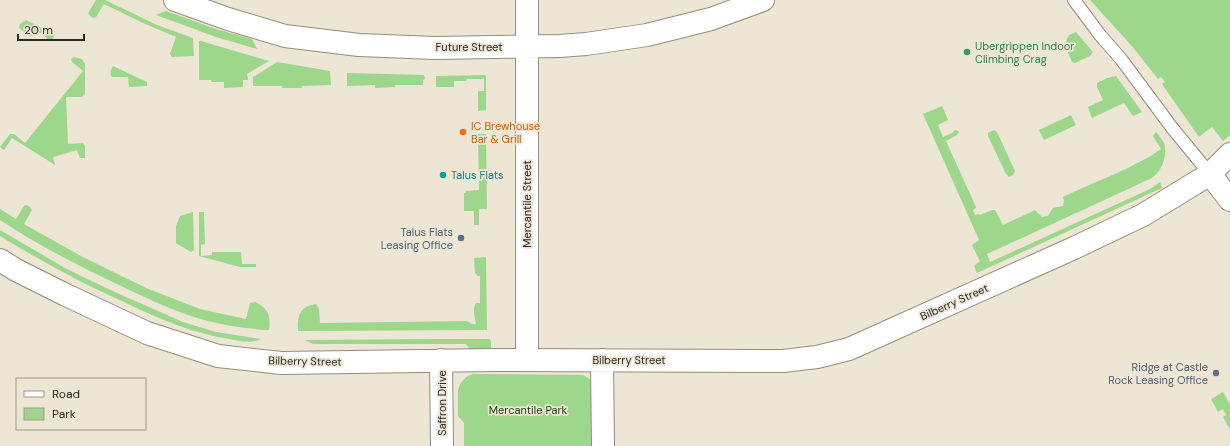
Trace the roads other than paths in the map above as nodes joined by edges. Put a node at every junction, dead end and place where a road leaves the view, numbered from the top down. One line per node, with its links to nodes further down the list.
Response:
1 (175, 0): 5 (street, Future Street)
2 (527, 0): 6 (street, Mercantile Street)
3 (763, 0): 6 (street, Future Street)
4 (1074, 0): 8 (lane)
5 (214, 7): 6 (street, Future Street)
6 (527, 47): 12 (street, Mercantile Street)
7 (1230, 154): 8 (street, Bilberry Street)
8 (1210, 174): 9 (street); 13 (street, Bilberry Street)
9 (1230, 200)
10 (0, 260): 11 (street, Bilberry Street)
11 (442, 360): 12 (street, Bilberry Street); 14 (street, Saffron Drive)
12 (527, 360): 13 (street, Bilberry Street)
13 (602, 360): 15 (street)
14 (442, 446)
15 (603, 446)

